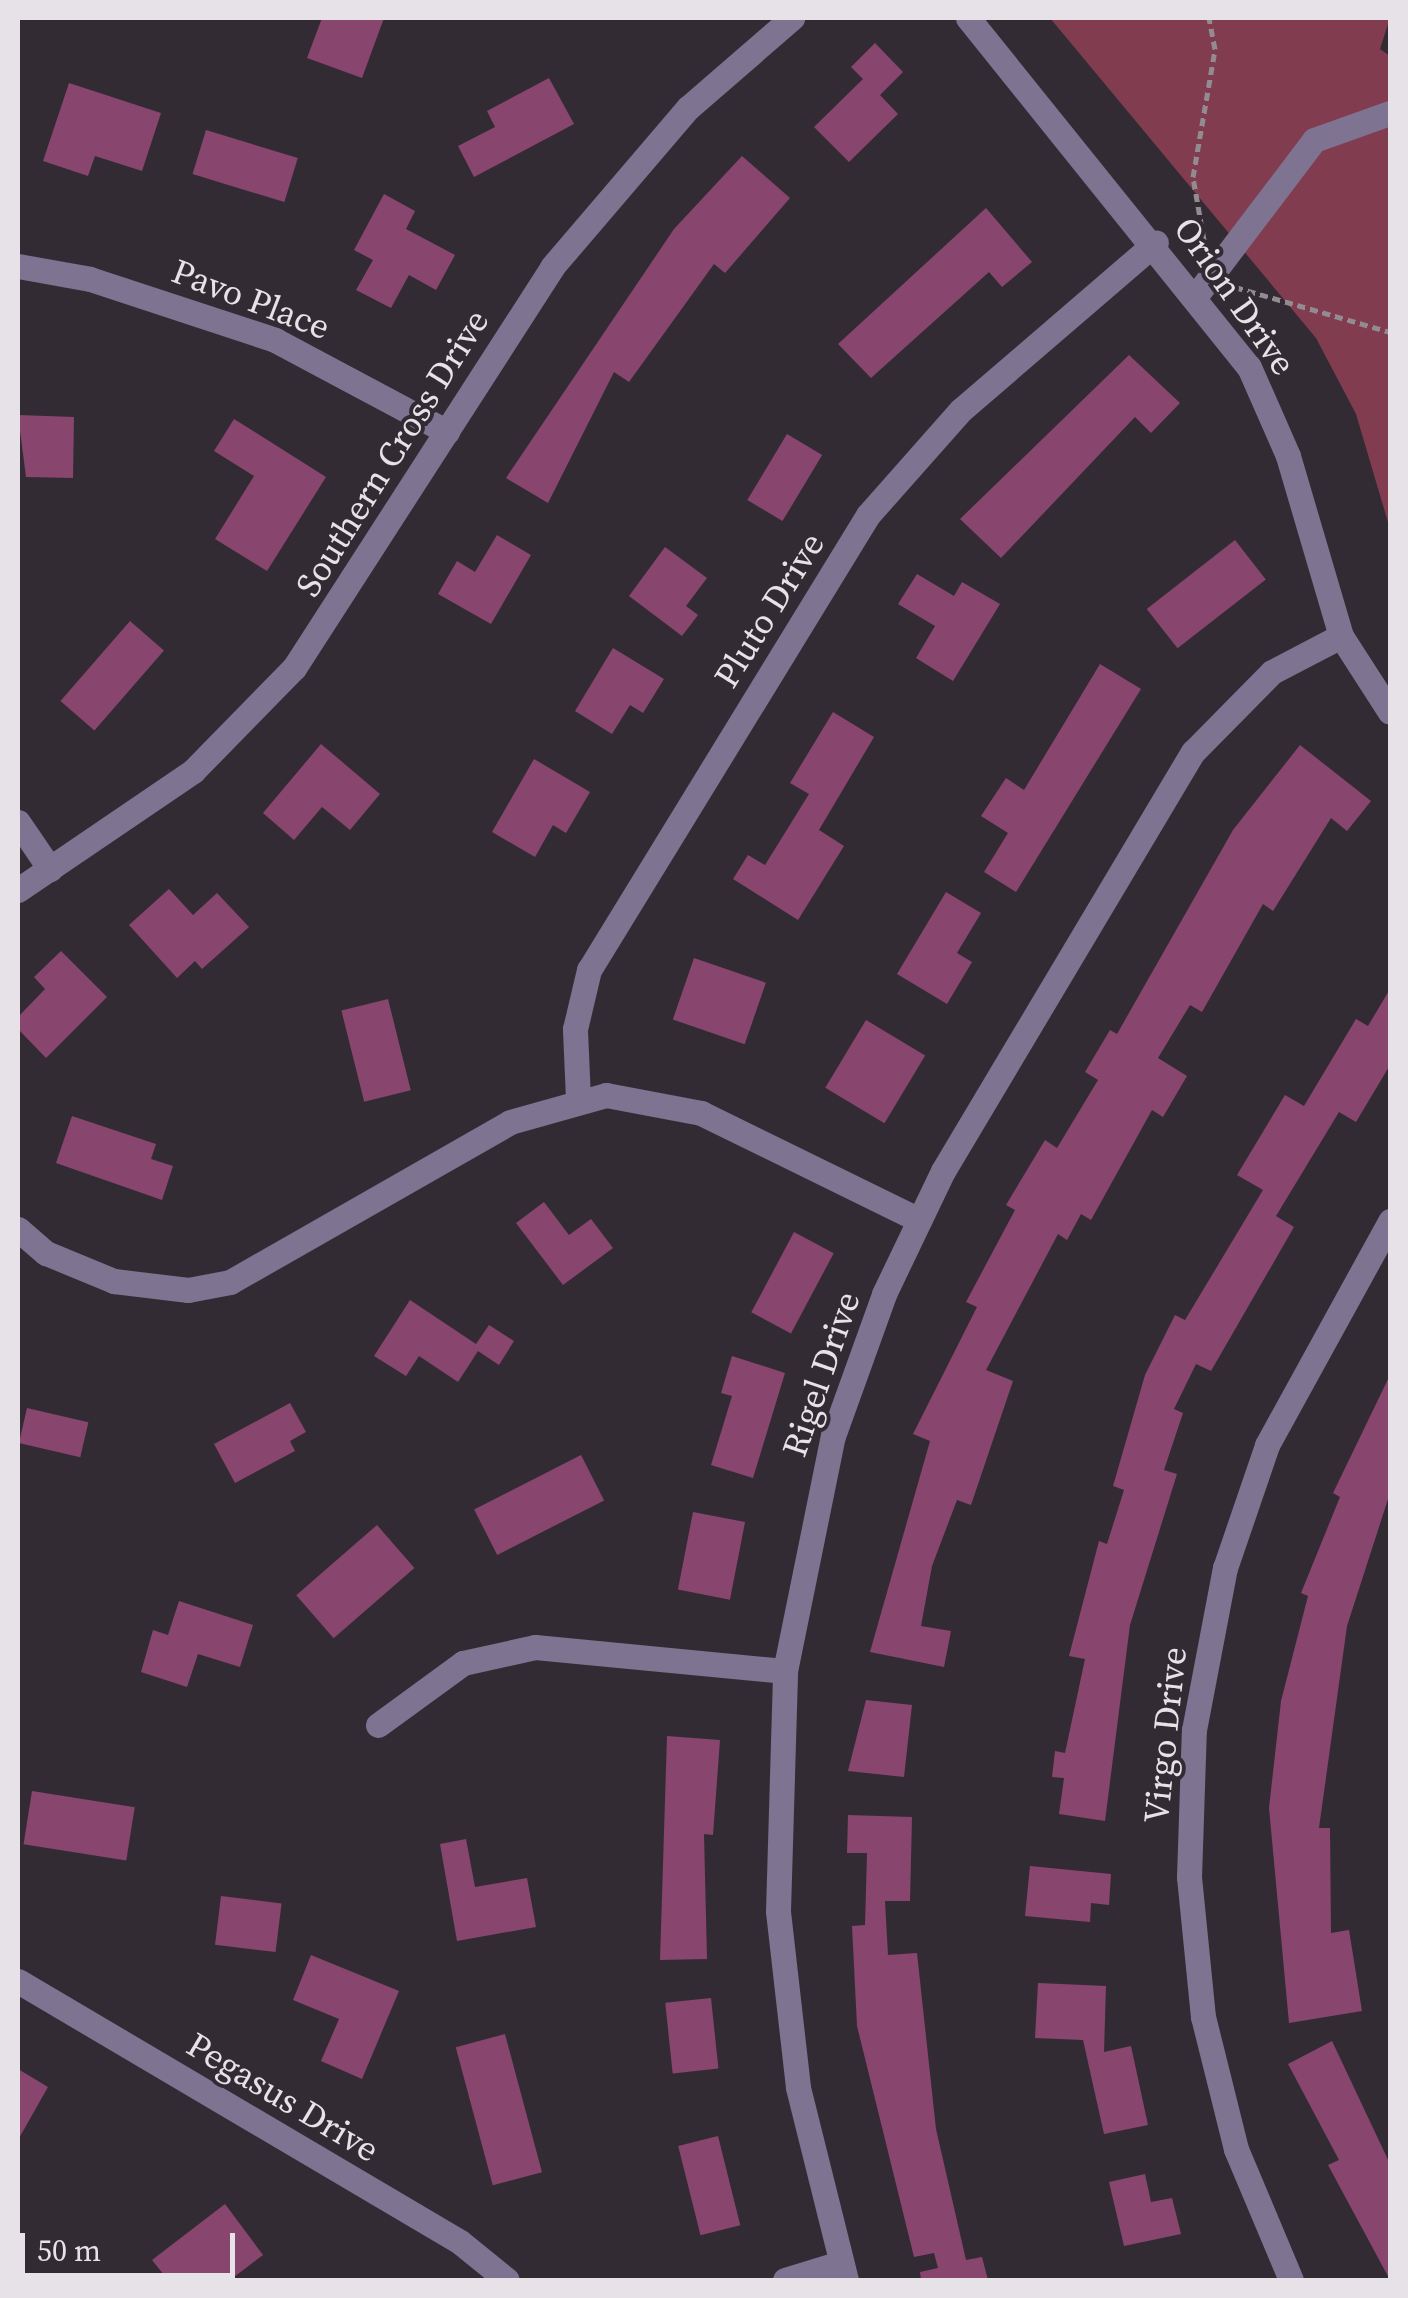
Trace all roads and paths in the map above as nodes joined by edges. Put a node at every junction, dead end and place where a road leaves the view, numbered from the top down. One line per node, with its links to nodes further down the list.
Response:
1 (792, 18): 7 (street, Southern Cross Drive)
2 (968, 18): 4 (street, Orion Drive)
3 (1390, 113): 6 (street)
4 (1156, 242): 6 (street, Orion Drive); 13 (street, Pluto Drive)
5 (18, 266): 7 (street, Pavo Place)
6 (1198, 293): 8 (street, Orion Drive)
7 (446, 432): 11 (street, Southern Cross Drive)
8 (1341, 636): 9 (street, Orion Drive); 14 (street, Rigel Drive)
9 (1390, 712)
10 (18, 822): 11 (street)
11 (50, 869): 12 (street, Southern Cross Drive)
12 (18, 890)
13 (578, 1099): 14 (street); 16 (street)
14 (919, 1220): 17 (street, Rigel Drive)
15 (1390, 1221): 23 (street, Virgo Drive)
16 (18, 1229)
17 (785, 1671): 18 (street); 20 (street, Rigel Drive)
18 (378, 1724)
19 (18, 1981): 21 (street, Pegasus Drive)
20 (843, 2272): 22 (street)
21 (508, 2280)
22 (785, 2280)
23 (1291, 2280)

